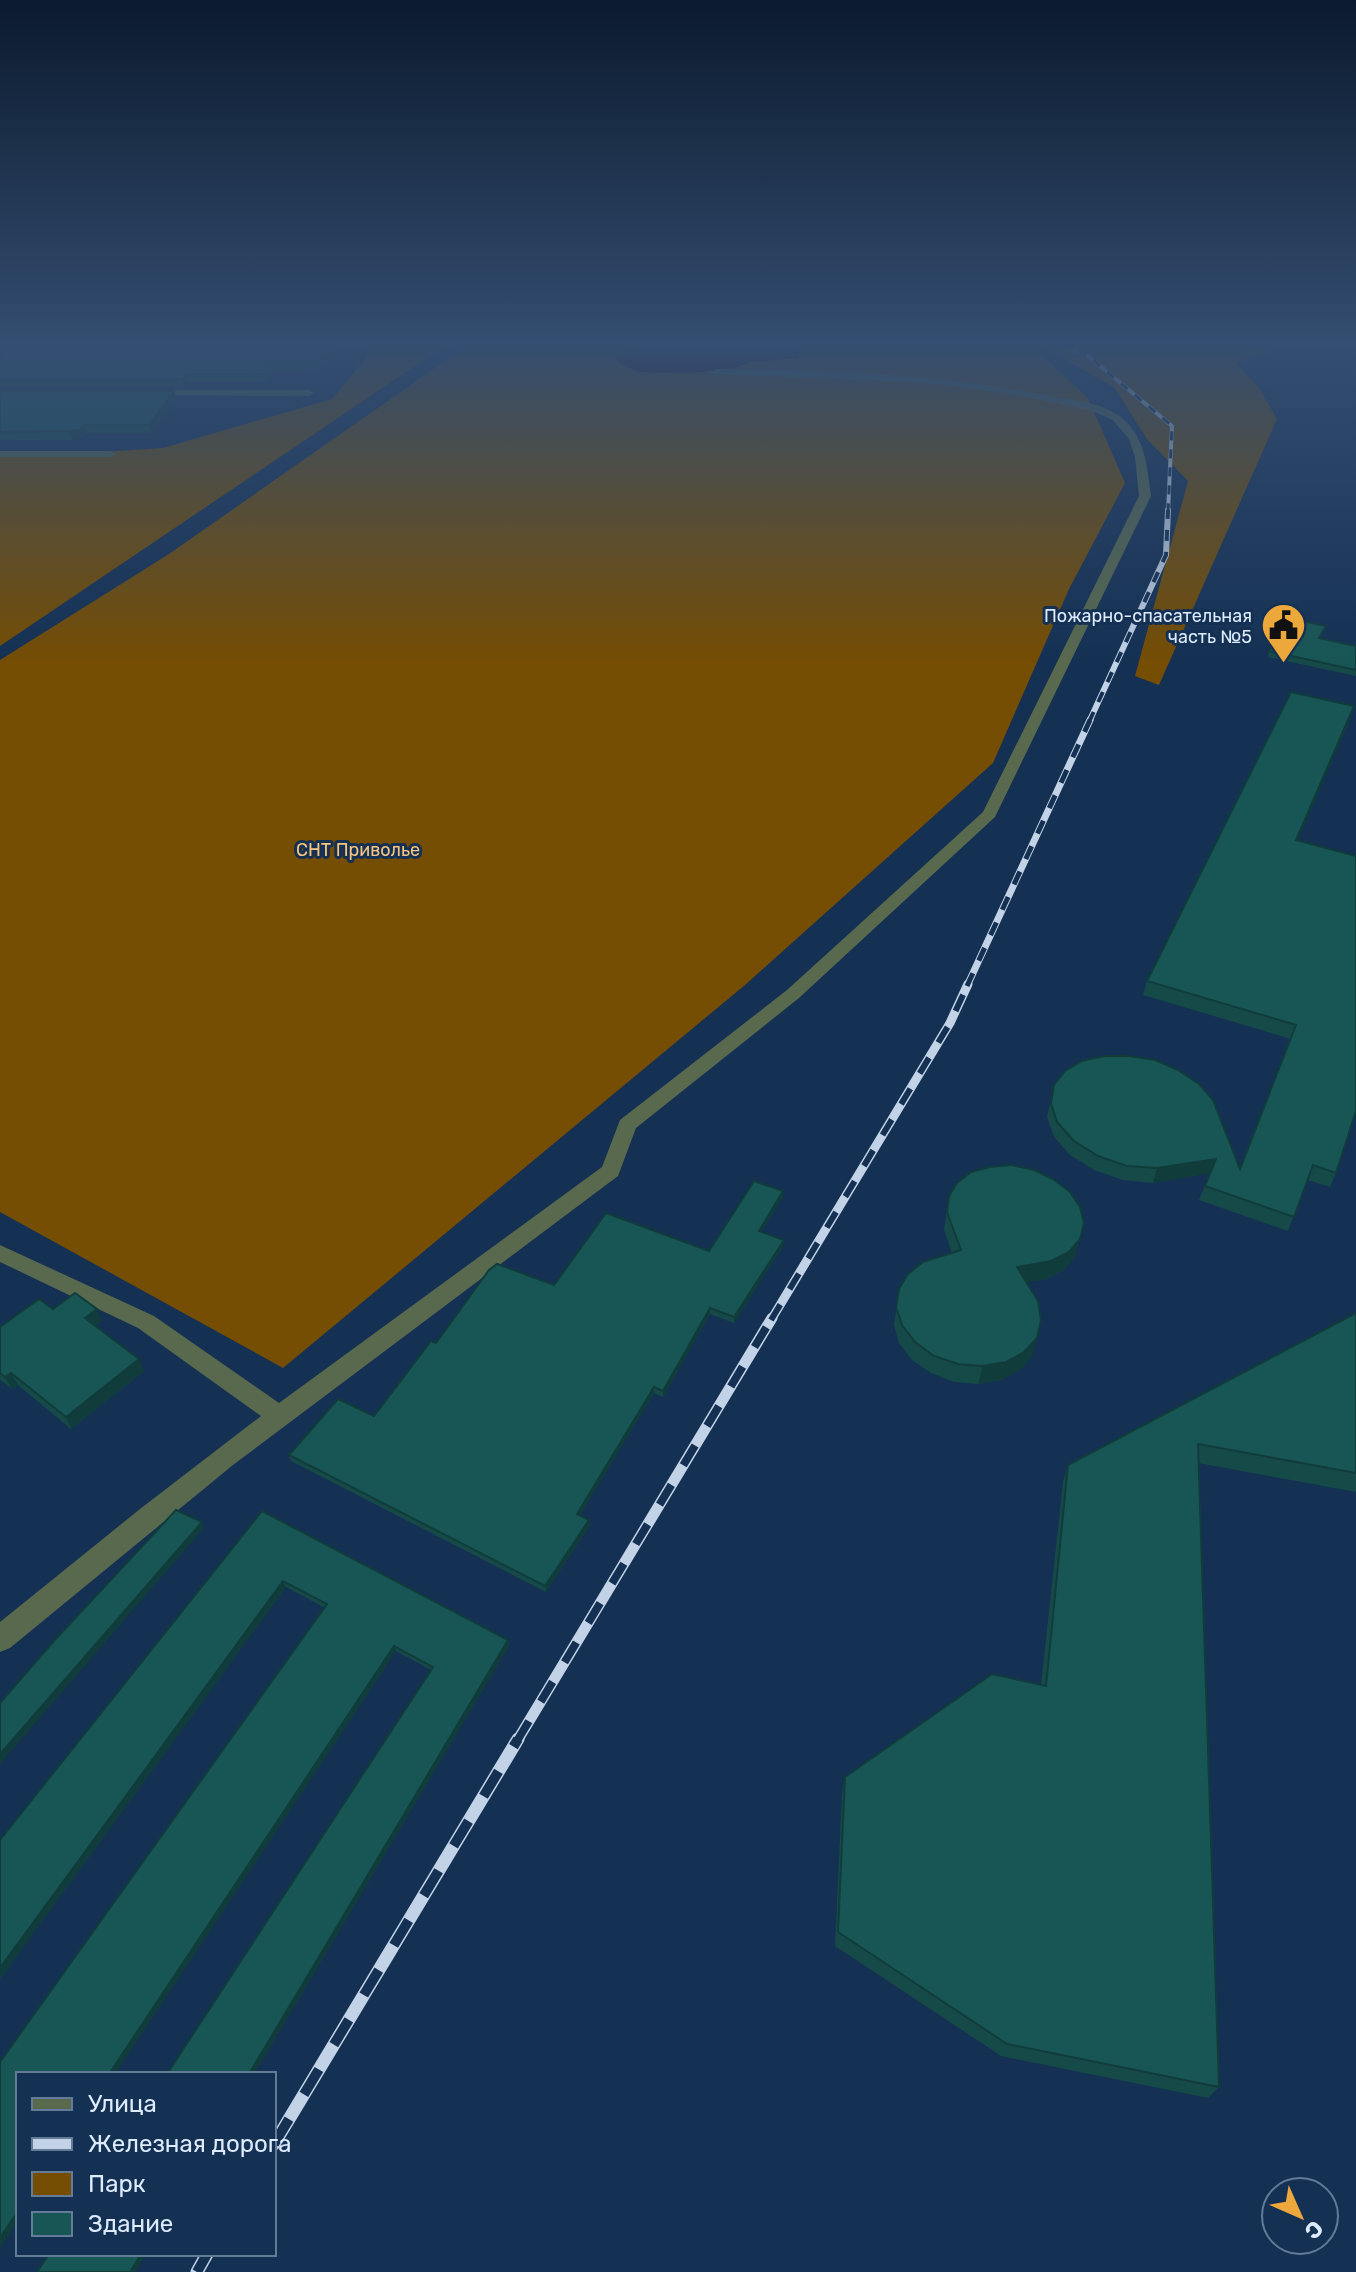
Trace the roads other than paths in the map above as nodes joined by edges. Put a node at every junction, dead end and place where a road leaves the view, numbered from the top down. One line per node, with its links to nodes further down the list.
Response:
1 (1140, 451): 5 (street)
2 (0, 454): 3 (street)
3 (111, 454)
4 (0, 1253): 5 (street)
5 (279, 1416): 6 (street)
6 (0, 1639)

